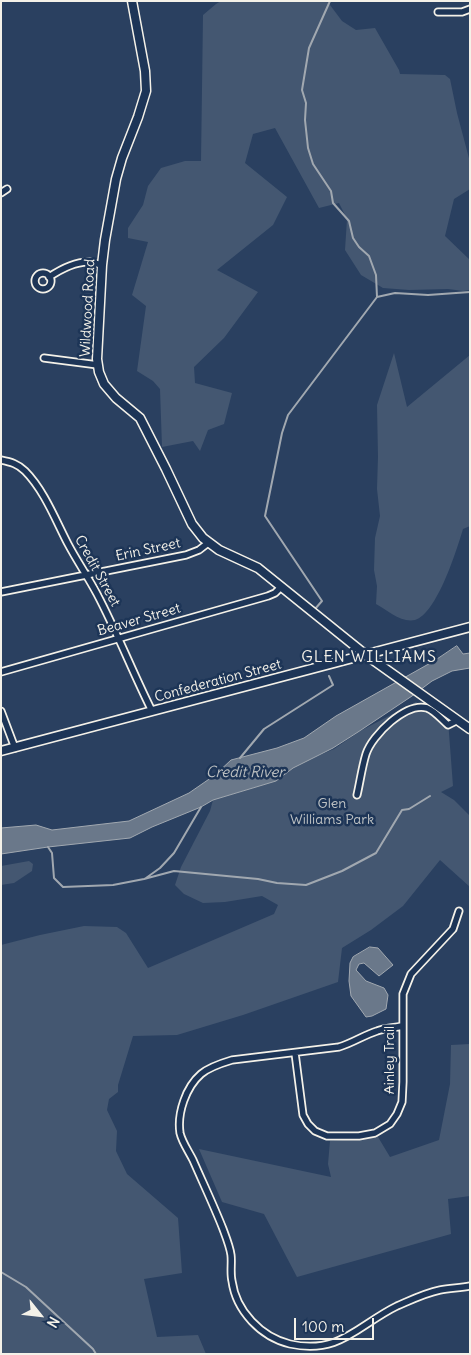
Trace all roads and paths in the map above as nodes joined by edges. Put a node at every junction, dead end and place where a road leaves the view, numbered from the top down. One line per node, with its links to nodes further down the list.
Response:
1 (132, 1): 6 (street, Wildwood Road)
2 (470, 9): 3 (street)
3 (438, 12)
4 (7, 189): 5 (street)
5 (1, 193)
6 (102, 265): 7 (street); 9 (street, Wildwood Road)
7 (49, 277)
8 (44, 358): 9 (street)
9 (98, 365): 11 (street, Wildwood Road)
10 (1, 460): 12 (street, Credit Street)
11 (208, 543): 12 (street, Erin Street); 13 (street, Wildwood Road)
12 (86, 576): 14 (street, Erin Street); 16 (street, Credit Street)
13 (281, 587): 16 (street, Beaver Street); 18 (street, Wildwood Road)
14 (1, 592)
15 (470, 627): 17 (street, Confederation Street)
16 (119, 638): 19 (street, Beaver Street); 22 (street, Credit Street)
17 (388, 649): 18 (street, Confederation Street); 20 (street)
18 (366, 654): 20 (street, Wildwood Road); 22 (street, Confederation Street)
19 (1, 672)
20 (396, 676): 23 (street, Wildwood Road)
21 (1, 712): 25 (street)
22 (152, 712): 25 (street, Confederation Street)
23 (458, 720): 24 (street, Wildwood Road); 27 (street)
24 (470, 729)
25 (15, 748): 26 (street, Confederation Street)
26 (1, 751)
27 (357, 795)
28 (460, 911): 29 (street, Ainley Trail)
29 (402, 1026): 30 (street); 30 (street, Ainley Trail)
30 (296, 1053): 31 (street)
31 (470, 1286)

